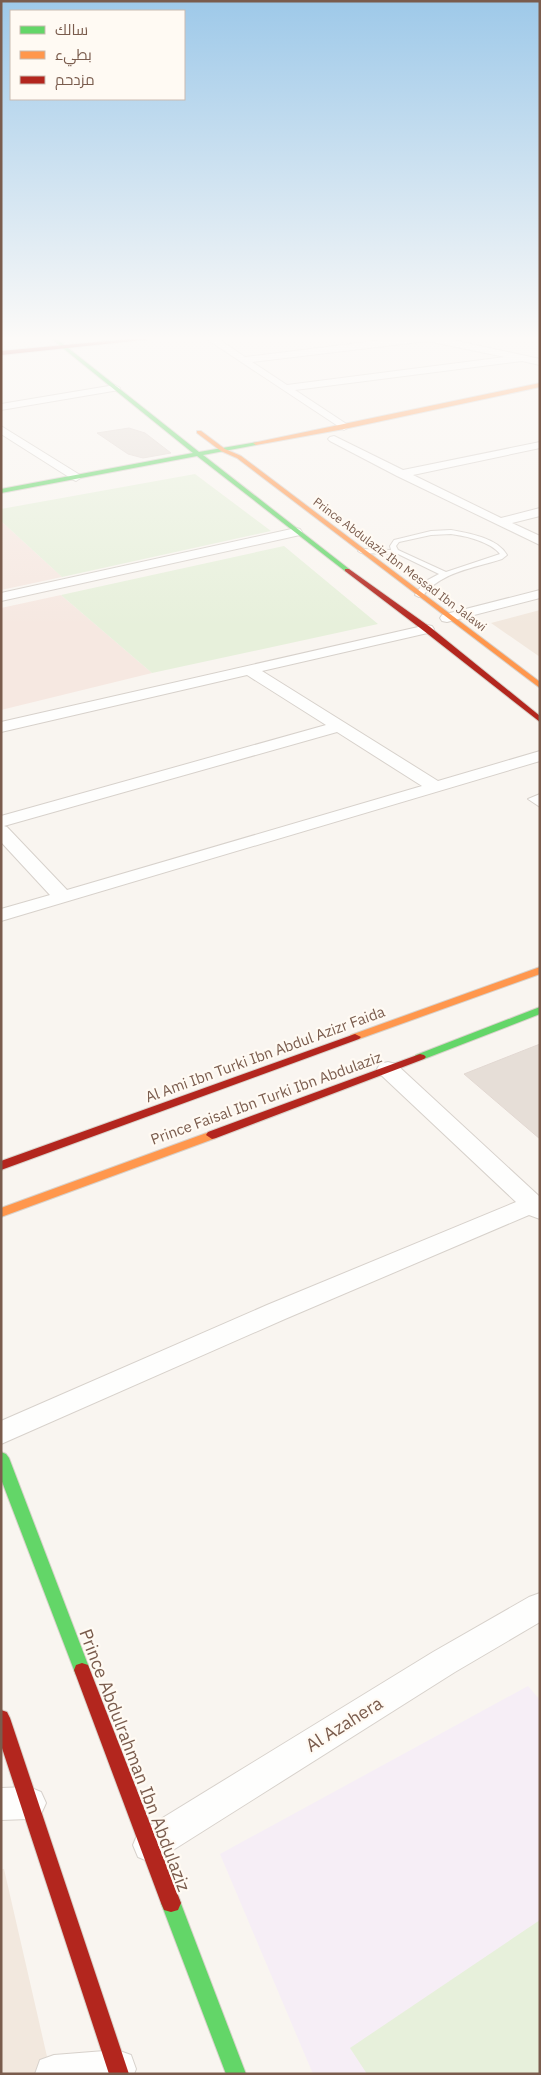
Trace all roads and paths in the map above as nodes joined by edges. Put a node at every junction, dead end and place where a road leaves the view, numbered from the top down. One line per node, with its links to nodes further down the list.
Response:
1 (7, 433): 7 (street)
2 (171, 433): 11 (main road)
3 (200, 433): 10 (main road, Prince Abdulaziz Ibn Messad Ibn Jalawi)
4 (313, 433): 10 (main road)
5 (364, 433): 6 (main road)
6 (334, 439): 12 (main road); 14 (street)
7 (21, 442): 9 (street); 15 (street)
8 (540, 445): 14 (street)
9 (1, 446)
10 (223, 450): 11 (main road); 12 (main road, Prince Abdulaziz Ibn Messad Ibn Jalawi)
11 (197, 454): 13 (main road); 15 (main road)
12 (239, 457): 13 (main road); 22 (main road, Prince Abdulaziz Ibn Messad Ibn Jalawi)
13 (209, 462): 17 (main road); 20 (main road)
14 (401, 474): 19 (street)
15 (76, 477): 16 (main road)
16 (1, 491)
17 (1, 502)
18 (540, 512): 19 (street)
19 (499, 522): 21 (street)
20 (296, 532): 27 (street); 29 (main road)
21 (540, 541)
22 (361, 551): 23 (lane); 26 (main road, Prince Abdulaziz Ibn Messad Ibn Jalawi)
23 (394, 551): 24 (lane); 24 (lane)
24 (445, 574): 26 (lane)
25 (540, 594): 28 (street)
26 (419, 596): 28 (main road, Prince Abdulaziz Ibn Messad Ibn Jalawi)
27 (1, 597)
28 (447, 618): 31 (main road, Prince Abdulaziz Ibn Messad Ibn Jalawi)
29 (427, 629): 30 (street); 32 (main road)
30 (249, 670): 33 (street); 34 (street)
31 (540, 686)
32 (540, 720)
33 (341, 726): 36 (street); 39 (street)
34 (1, 727)
35 (540, 756): 36 (street)
36 (434, 786): 41 (street)
37 (540, 797): 38 (lane)
38 (540, 804)
39 (1, 822)
40 (1, 831): 41 (street)
41 (62, 896): 42 (street)
42 (1, 915)
43 (540, 970): 46 (main road, Al Ami Ibn Turki Ibn Abdul Azizr Faida)
44 (540, 1010): 45 (main road, Prince Faisal Ibn Turki Ibn Abdulaziz)
45 (388, 1069): 47 (street); 48 (main road, Prince Faisal Ibn Turki Ibn Abdulaziz)
46 (1, 1166)
47 (536, 1208): 49 (street)
48 (1, 1213)
49 (1, 1433)
50 (1, 1458): 54 (main road, Prince Abdulrahman Ibn Abdulaziz)
51 (540, 1606): 54 (street, Al Azahera)
52 (1, 1718): 53 (main road)
53 (15, 1803): 55 (main road)
54 (150, 1845): 57 (main road, Prince Abdulrahman Ibn Abdulaziz)
55 (118, 2071): 56 (street)
56 (54, 2074)
57 (236, 2074)

